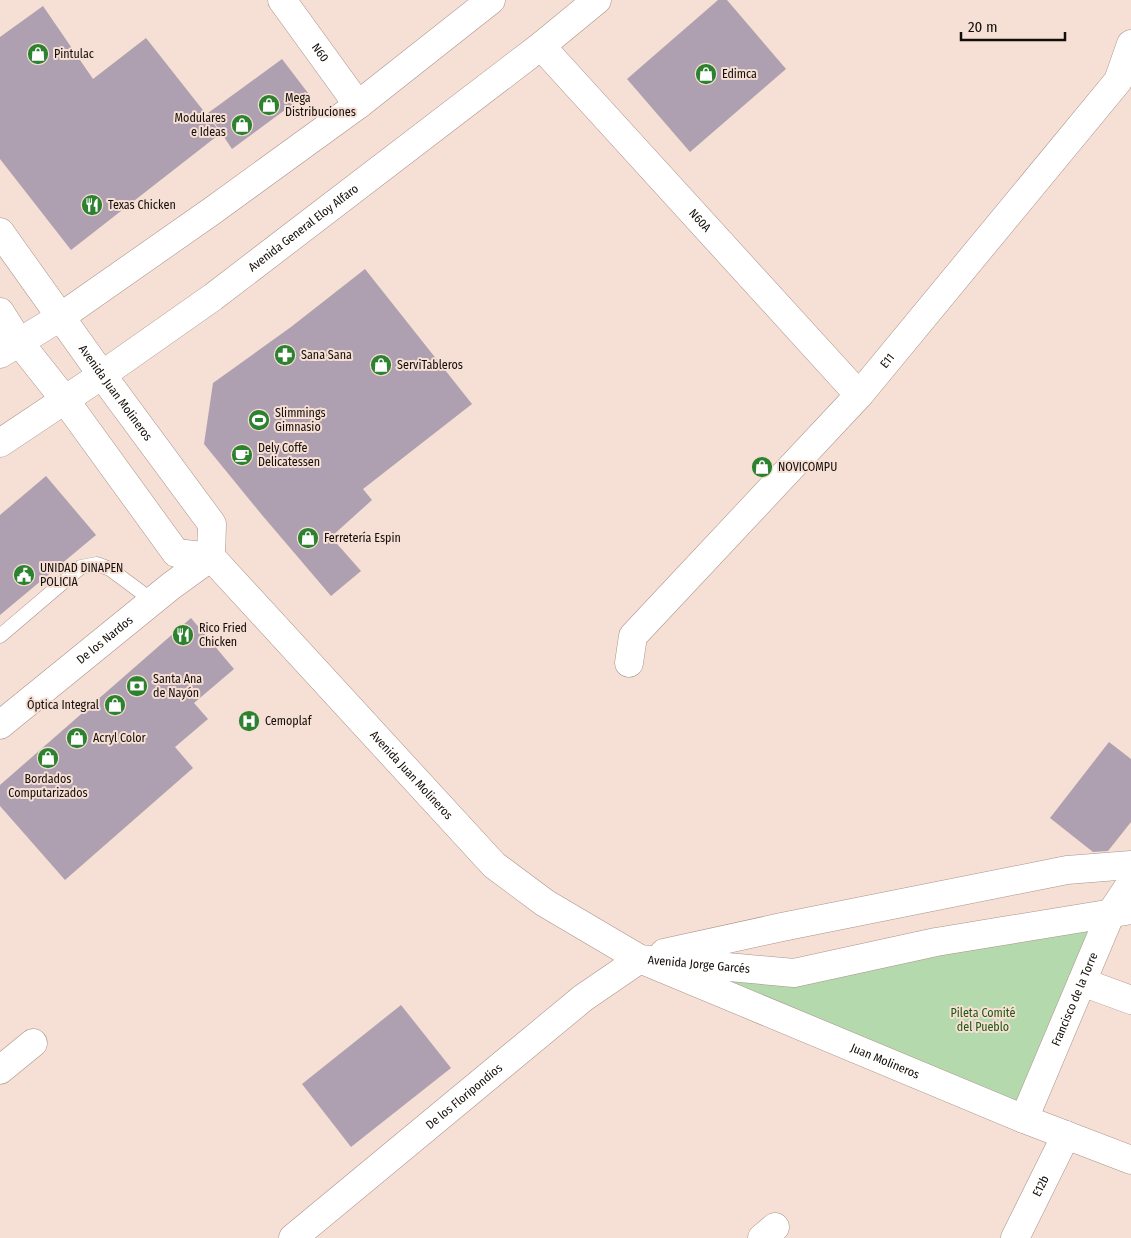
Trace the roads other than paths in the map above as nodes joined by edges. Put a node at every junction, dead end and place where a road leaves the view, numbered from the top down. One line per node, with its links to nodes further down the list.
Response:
1 (282, 0): 6 (street, N60)
2 (491, 0): 6 (street)
3 (597, 0): 5 (street, Avenida General Eloy Alfaro)
4 (1131, 44): 12 (street, E11)
5 (541, 46): 11 (street, Avenida General Eloy Alfaro); 12 (street, N60A)
6 (358, 105): 9 (street)
7 (0, 232): 9 (street, Avenida Juan Molineros)
8 (0, 312): 10 (street)
9 (62, 316): 10 (street); 11 (street, Avenida Juan Molineros)
10 (10, 348): 13 (street)
11 (102, 375): 13 (street, Avenida General Eloy Alfaro); 15 (street, Avenida Juan Molineros)
12 (859, 395): 18 (street, E11)
13 (65, 400): 14 (street, Avenida General Eloy Alfaro); 15 (street)
14 (0, 442)
15 (210, 557): 16 (street, De los Nardos); 23 (street, Avenida Juan Molineros)
16 (153, 601): 17 (lane); 19 (street, De los Nardos)
17 (0, 636)
18 (629, 663)
19 (0, 725)
20 (1131, 865): 23 (street, Avenida Jorge Garcés)
21 (1131, 883): 22 (street, Francisco de la Torre)
22 (1121, 912): 23 (street, Avenida Jorge Garcés); 24 (street, Francisco de la Torre)
23 (640, 959): 28 (street, Juan Molineros); 31 (street, De los Floripondios)
24 (1082, 982): 25 (street); 28 (street, Francisco de la Torre)
25 (1131, 1000)
26 (33, 1043): 27 (street)
27 (0, 1070)
28 (1024, 1119): 29 (street, Juan Molineros)
29 (1066, 1135): 30 (street, Juan Molineros); 32 (street, E12b)
30 (1131, 1160)
31 (293, 1238)
32 (1015, 1238)

